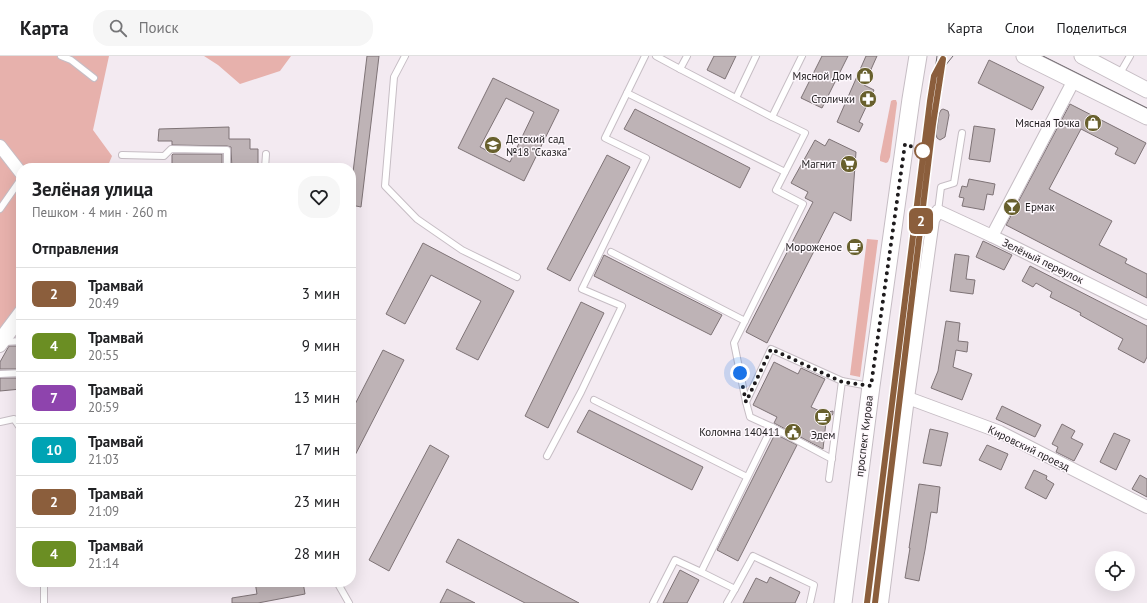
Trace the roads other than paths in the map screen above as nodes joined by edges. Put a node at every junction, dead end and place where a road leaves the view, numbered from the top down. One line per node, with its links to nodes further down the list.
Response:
1 (61, 56): 14 (lane)
2 (405, 56): 34 (lane)
3 (645, 56): 17 (lane)
4 (656, 56): 12 (lane)
5 (687, 56): 12 (lane)
6 (756, 56): 18 (lane)
7 (802, 56): 19 (lane)
8 (918, 56): 44 (main road, проспект Кирова)
9 (1024, 56): 15 (street)
10 (1082, 56): 13 (street)
11 (1130, 56): 13 (lane)
12 (680, 69): 18 (lane)
13 (1119, 76): 16 (street)
14 (94, 78)
15 (1074, 80): 20 (street); 32 (street)
16 (1147, 90)
17 (627, 94): 28 (lane); 51 (lane)
18 (736, 98): 19 (lane)
19 (772, 117): 28 (lane)
20 (1147, 117)
21 (962, 133): 31 (lane)
22 (0, 146): 27 (street)
23 (266, 154): 26 (lane)
24 (122, 155): 25 (lane)
25 (227, 163)
26 (266, 163)
27 (16, 166)
28 (785, 172): 37 (lane)
29 (16, 186): 30 (lane)
30 (0, 209)
31 (938, 211): 32 (street, Зелёный переулок); 45 (street)
32 (992, 236): 35 (street, Зелёный переулок)
33 (611, 252): 37 (lane)
34 (517, 277)
35 (1147, 313)
36 (16, 314): 39 (lane)
37 (745, 321): 47 (lane)
38 (16, 324): 39 (street)
39 (1, 340): 40 (lane)
40 (16, 340)
41 (16, 373): 42 (lane)
42 (0, 374)
43 (842, 382): 44 (lane); 47 (lane); 52 (lane)
44 (871, 386): 65 (main road, проспект Кирова)
45 (908, 398): 55 (street, Кировский проезд); 66 (street)
46 (594, 400): 53 (lane)
47 (746, 402): 50 (lane)
48 (0, 422): 49 (lane)
49 (16, 422)
50 (772, 427): 52 (lane); 53 (lane)
51 (547, 456)
52 (832, 459): 54 (lane)
53 (748, 477): 56 (lane)
54 (829, 479)
55 (1147, 507)
56 (701, 572): 59 (lane); 62 (lane)
57 (44, 587): 60 (lane)
58 (340, 587): 61 (lane)
59 (735, 589): 63 (lane); 64 (lane)
60 (44, 603)
61 (349, 603)
62 (653, 603)
63 (727, 603)
64 (810, 603)
65 (843, 603)
66 (882, 603)

